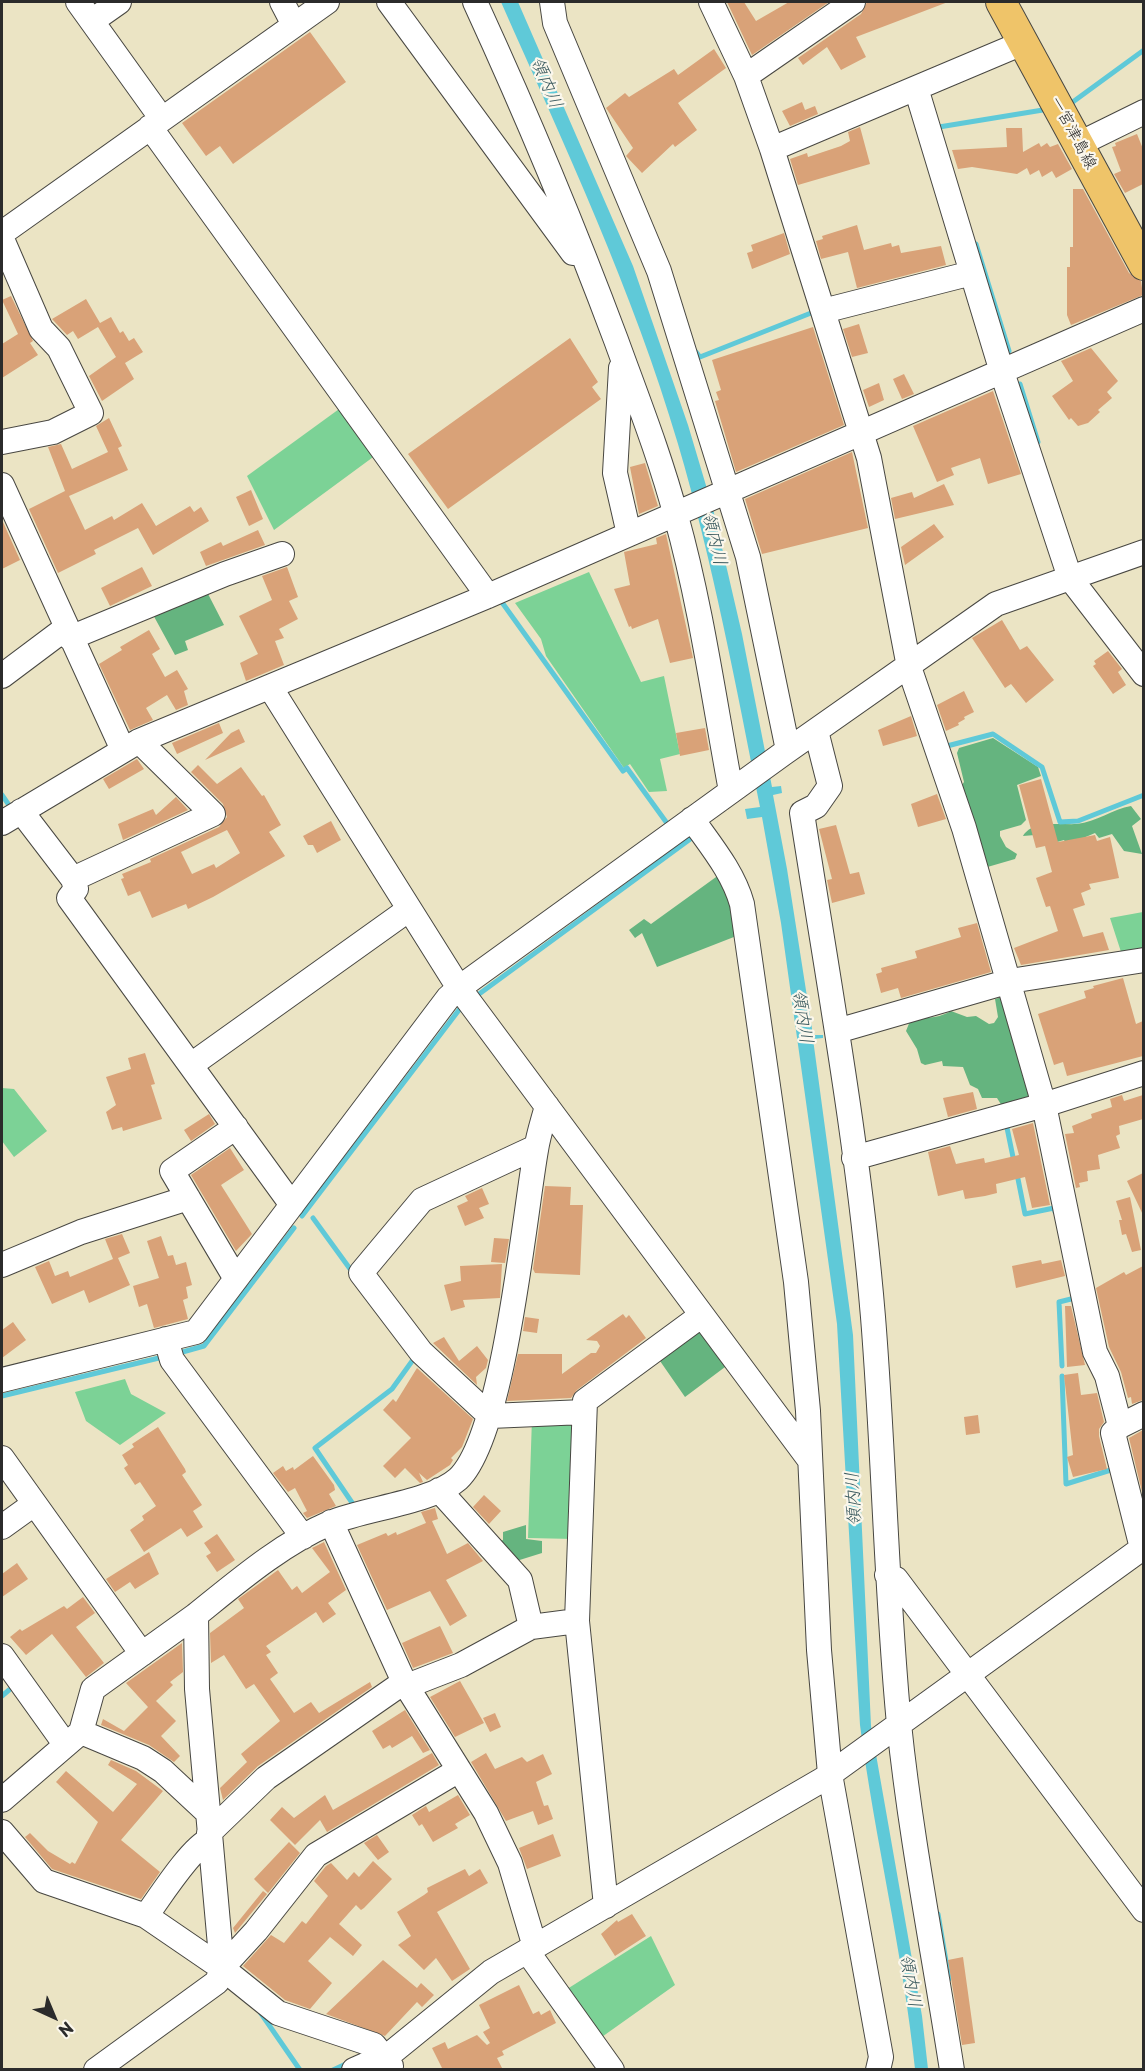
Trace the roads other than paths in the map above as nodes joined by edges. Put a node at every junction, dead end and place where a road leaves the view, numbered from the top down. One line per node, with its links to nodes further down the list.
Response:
1 (78, 2): 11 (street)
2 (119, 2): 11 (street)
3 (282, 2): 12 (street)
4 (327, 2): 12 (street)
5 (389, 2): 24 (street)
6 (475, 2): 24 (street)
7 (552, 2): 32 (street)
8 (711, 2): 14 (street)
9 (853, 2): 14 (street)
10 (1001, 2): 13 (main road, 一宮津島線)
11 (92, 21): 17 (street)
12 (294, 25): 17 (street)
13 (1025, 42): 15 (street); 18 (main road, 一宮津島線)
14 (746, 76): 19 (street)
15 (916, 88): 19 (street); 23 (street)
16 (1143, 112): 18 (street)
17 (156, 123): 20 (street); 38 (street)
18 (1079, 144): 22 (main road, 一宮津島線)
19 (772, 149): 26 (street)
20 (2, 233)
21 (2, 239): 30 (street)
22 (1143, 266)
23 (972, 273): 26 (street); 28 (street)
24 (594, 281): 27 (street)
25 (1143, 309): 28 (street)
26 (823, 311): 29 (street)
27 (622, 357): 33 (street); 34 (street)
28 (1002, 372): 29 (street); 37 (street)
29 (861, 433): 32 (street); 40 (street)
30 (2, 442)
31 (2, 487): 39 (street)
32 (724, 494): 33 (street); 46 (street)
33 (681, 512): 34 (street); 47 (street)
34 (629, 534): 38 (street)
35 (1143, 552): 37 (street)
36 (282, 554): 39 (street)
37 (1070, 578): 40 (street); 41 (street)
38 (488, 596): 43 (street)
39 (68, 633): 42 (street); 45 (street)
40 (909, 667): 44 (street); 53 (street)
41 (1143, 674)
42 (2, 676)
43 (270, 687): 45 (street); 51 (street)
44 (816, 731): 46 (street); 55 (street)
45 (131, 745): 48 (street); 50 (street)
46 (786, 751): 47 (street)
47 (734, 789): 49 (street)
48 (11, 817): 50 (street)
49 (692, 819): 54 (street); 75 (street)
50 (73, 879): 56 (street)
51 (408, 910): 54 (street); 56 (street)
52 (1143, 960): 53 (street)
53 (1010, 981): 55 (street); 58 (street)
54 (459, 988): 59 (street); 64 (street)
55 (837, 1031): 62 (street)
56 (190, 1065): 60 (street)
57 (1143, 1073): 58 (street)
58 (1044, 1104): 62 (street); 73 (street)
59 (547, 1106): 61 (street); 67 (street)
60 (236, 1127): 63 (street); 64 (street)
61 (536, 1147): 72 (street); 72 (street)
62 (854, 1158): 82 (street)
63 (188, 1198): 65 (street); 66 (street)
64 (292, 1205): 66 (street)
65 (2, 1265)
66 (236, 1279): 68 (street)
67 (702, 1315): 70 (street); 75 (street)
68 (166, 1340): 69 (street); 80 (street)
69 (2, 1380)
70 (584, 1412): 72 (street); 84 (street)
71 (1143, 1414): 73 (street)
72 (490, 1416): 76 (street)
73 (1120, 1426): 81 (street)
74 (2, 1458): 77 (street)
75 (809, 1459): 93 (street)
76 (440, 1490): 78 (street); 85 (street)
77 (34, 1504): 79 (street); 86 (street)
78 (332, 1522): 80 (street); 89 (street)
79 (2, 1527)
80 (303, 1537): 83 (street)
81 (1143, 1548): 88 (street)
82 (887, 1575): 88 (street); 90 (street)
83 (196, 1615): 86 (street); 95 (street)
84 (577, 1621): 85 (street); 97 (street)
85 (531, 1627): 89 (street)
86 (142, 1654): 91 (street)
87 (2, 1656): 91 (street)
88 (967, 1676): 90 (street); 98 (street)
89 (405, 1684): 92 (street); 95 (street)
90 (895, 1728): 93 (street); 107 (street)
91 (73, 1738): 94 (street); 95 (street)
92 (459, 1770): 100 (street); 101 (street)
93 (836, 1770): 97 (street); 106 (street)
94 (2, 1800)
95 (208, 1828): 99 (street); 101 (street)
96 (2, 1832): 99 (street)
97 (606, 1906): 100 (street)
98 (1143, 1910)
99 (146, 1916): 101 (street)
100 (531, 1949): 102 (street); 105 (street)
101 (222, 1968): 102 (street); 103 (street)
102 (389, 2063): 104 (street)
103 (96, 2070)
104 (354, 2070)
105 (612, 2070)
106 (878, 2070)
107 (952, 2070)

